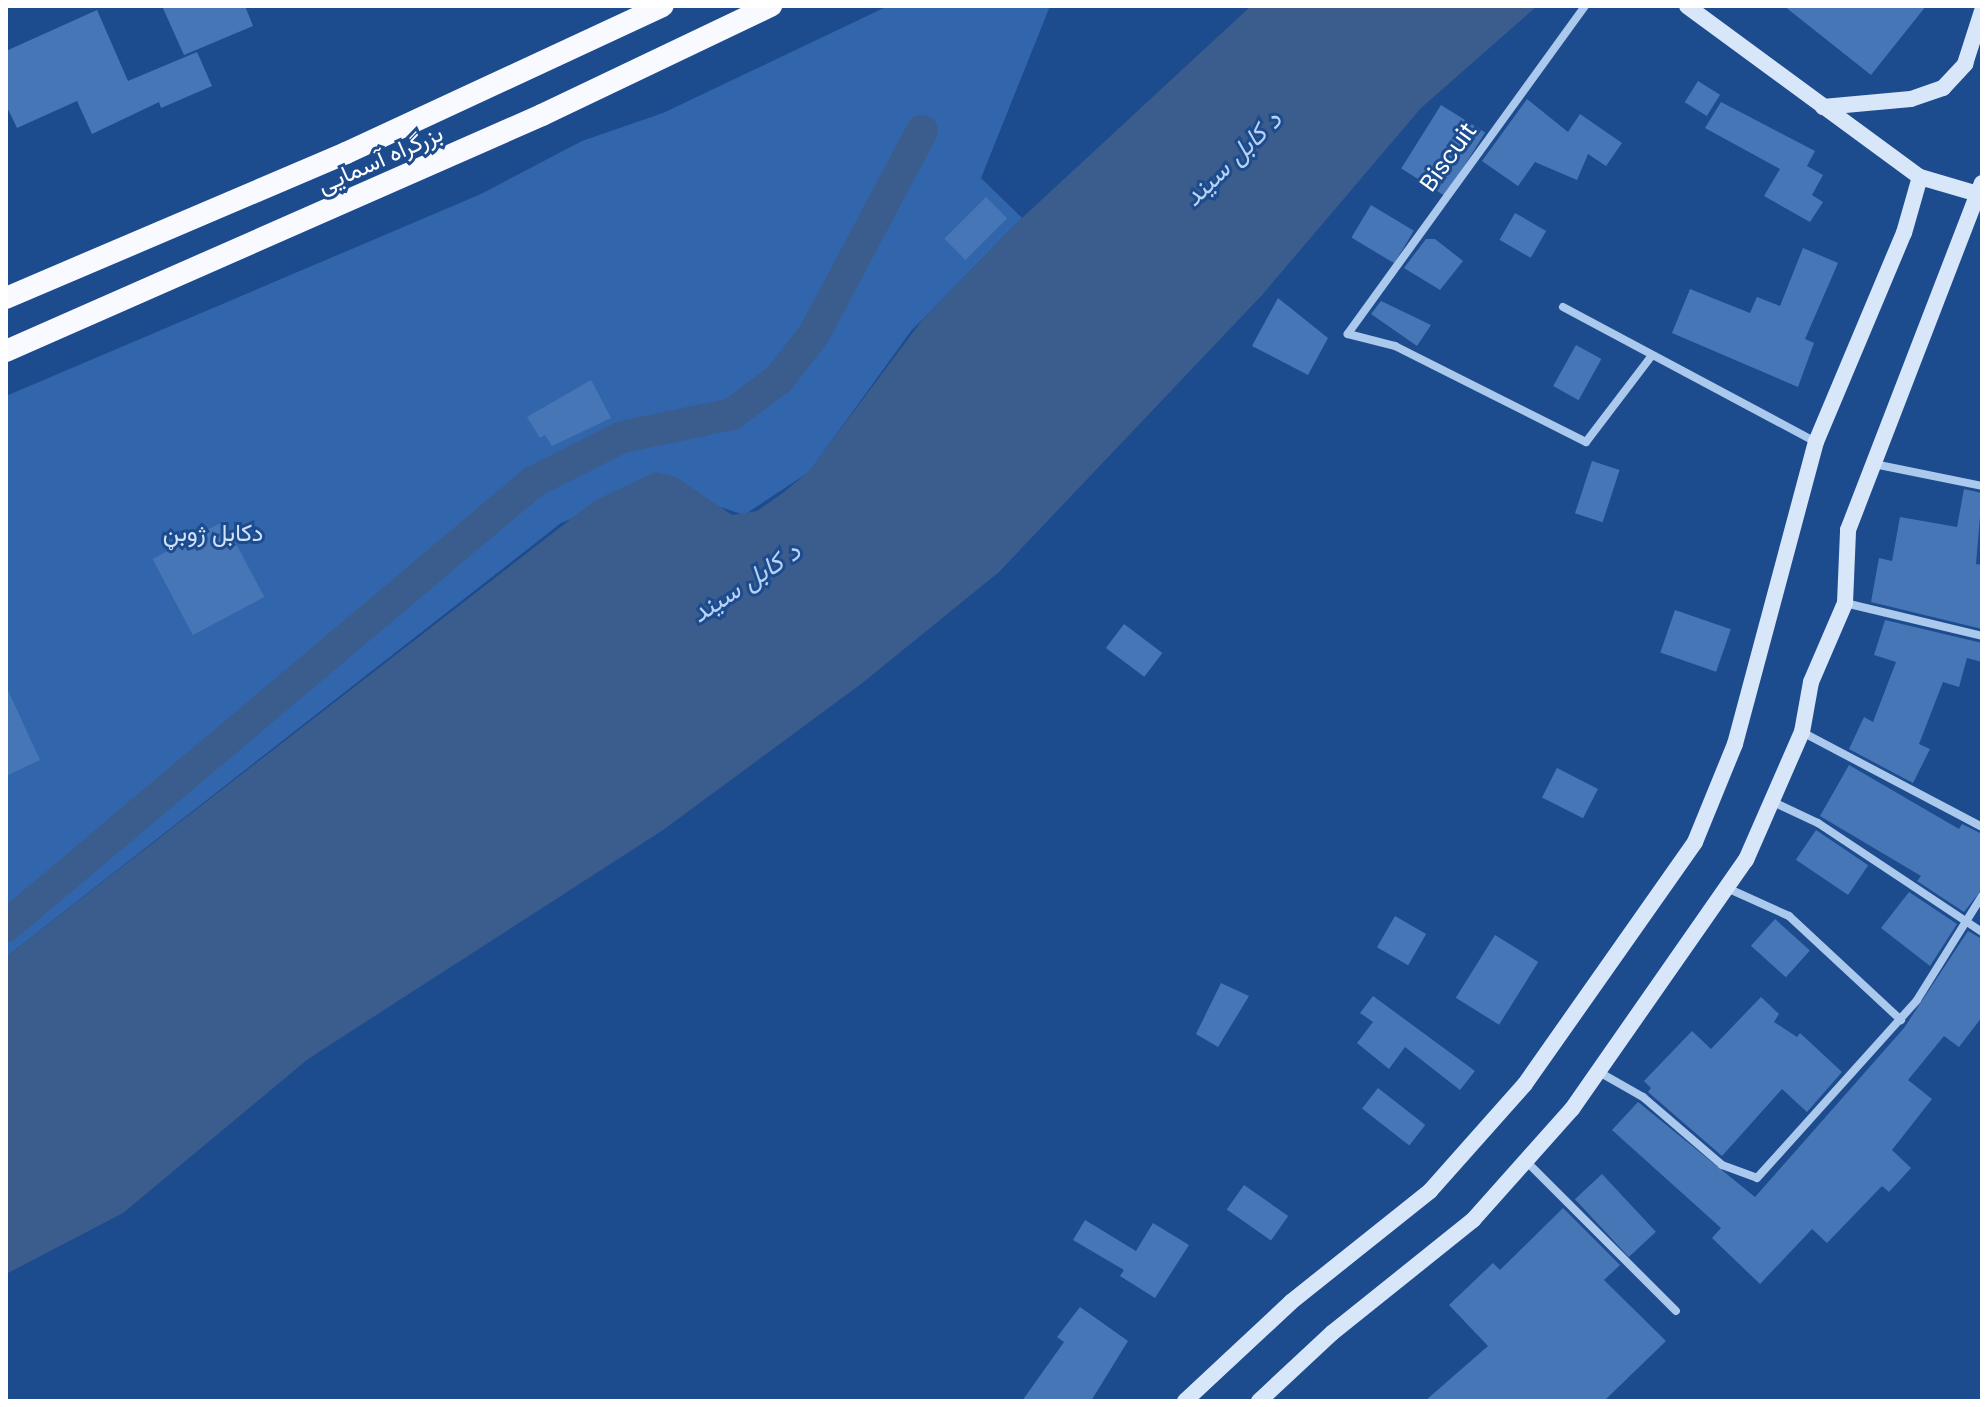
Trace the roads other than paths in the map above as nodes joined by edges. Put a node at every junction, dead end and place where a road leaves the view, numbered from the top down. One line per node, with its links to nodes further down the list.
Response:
1 (663, 6): 9 (highway, بزرگراه آسمایی)
2 (771, 6): 11 (highway, بزرگراه آسمایی)
3 (1585, 6): 12 (street, Biscuit)
4 (1687, 6): 6 (main road)
5 (1982, 11): 6 (main road)
6 (1823, 107): 7 (main road)
7 (1920, 177): 8 (main road); 13 (main road)
8 (1980, 189): 14 (main road)
9 (6, 298)
10 (1563, 307): 12 (street)
11 (6, 351)
12 (1650, 358): 13 (street)
13 (1816, 442): 29 (main road)
14 (1874, 464): 15 (street); 16 (main road)
15 (1982, 486)
16 (1845, 603): 17 (street); 18 (main road)
17 (1982, 636)
18 (1802, 732): 19 (main road); 20 (street)
19 (1770, 800): 21 (main road); 23 (street)
20 (1982, 827)
21 (1727, 888): 25 (street); 26 (main road)
22 (1982, 896): 23 (street)
23 (1969, 923): 24 (street); 25 (street)
24 (1982, 932)
25 (1901, 1020): 26 (street)
26 (1599, 1072): 27 (main road)
27 (1526, 1161): 28 (street); 30 (main road)
28 (1676, 1311)
29 (1185, 1401)
30 (1259, 1401)

